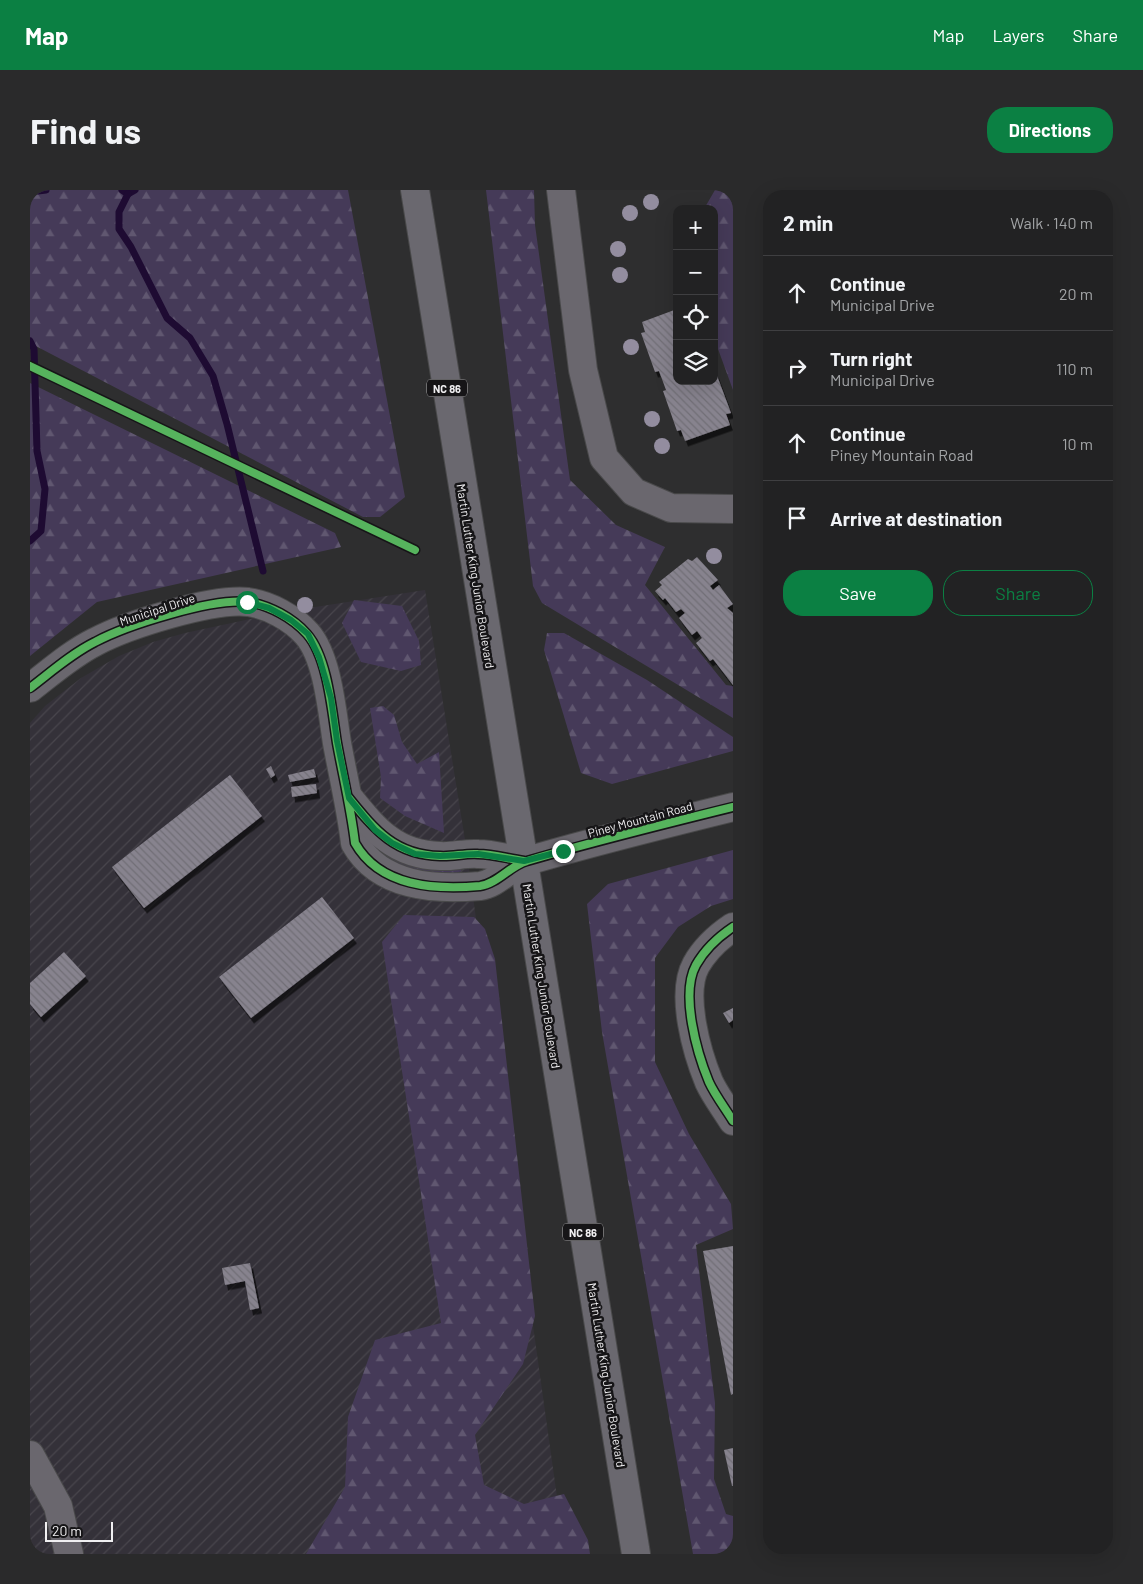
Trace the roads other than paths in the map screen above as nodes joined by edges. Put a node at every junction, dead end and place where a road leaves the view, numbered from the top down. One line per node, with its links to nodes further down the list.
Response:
1 (415, 190): 6 (main road, Martin Luther King Junior Boulevard / NC 86)
2 (561, 190): 3 (street)
3 (733, 509)
4 (30, 688): 6 (street, Municipal Drive)
5 (733, 806): 6 (street, Piney Mountain Road)
6 (524, 861): 11 (main road, Martin Luther King Junior Boulevard / NC 86)
7 (733, 927): 8 (street)
8 (733, 1121)
9 (30, 1454): 10 (street)
10 (68, 1554)
11 (636, 1554)

